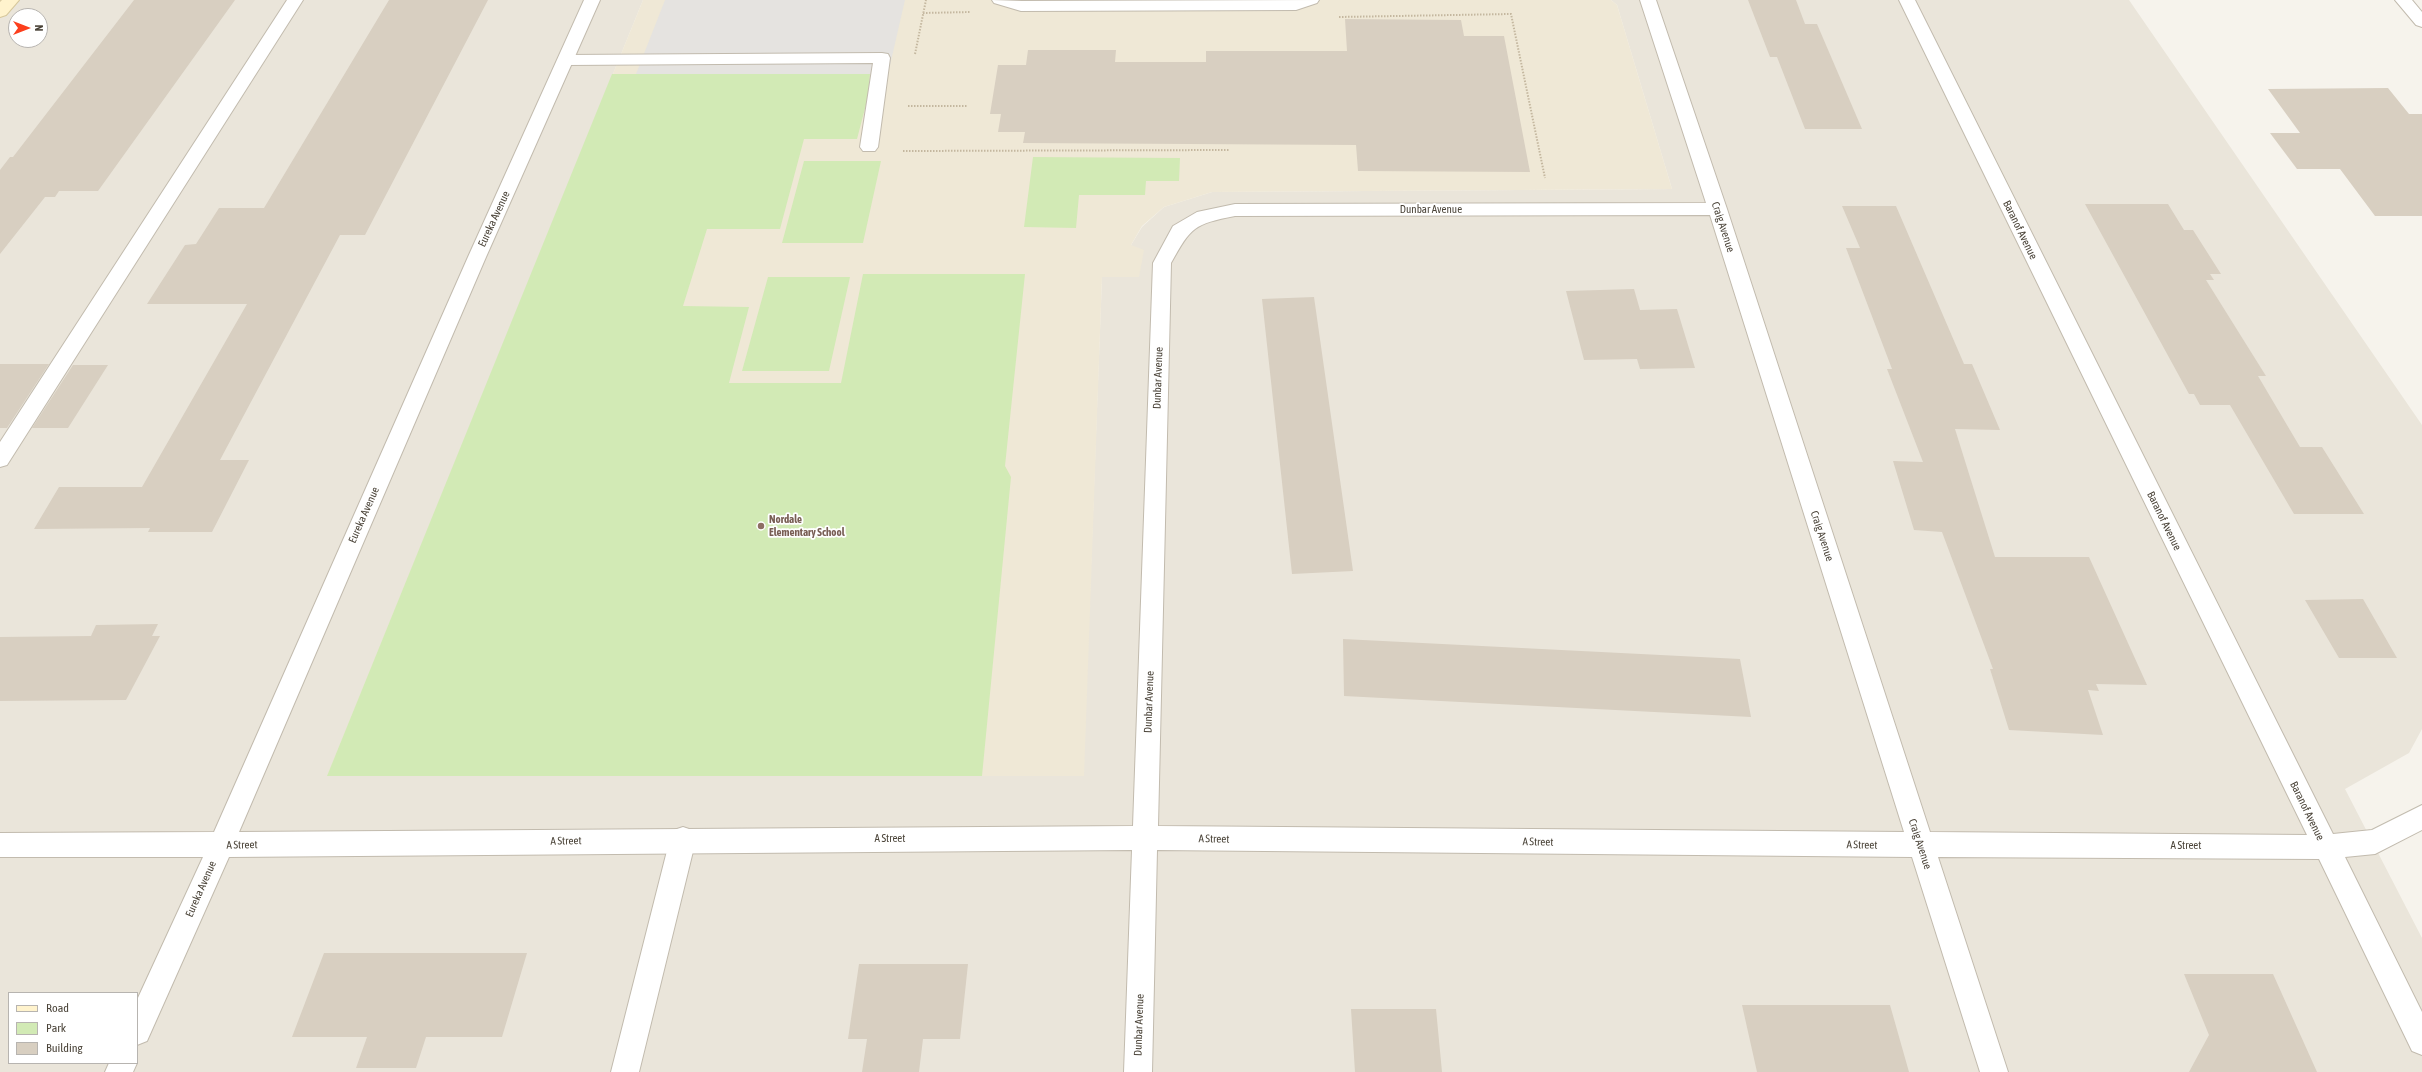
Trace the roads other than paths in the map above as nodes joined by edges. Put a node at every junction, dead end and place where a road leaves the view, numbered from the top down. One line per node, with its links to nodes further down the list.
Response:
1 (11, 0): 9 (street)
2 (295, 0): 14 (street)
3 (592, 0): 11 (street, Eureka Avenue)
4 (1000, 0): 5 (street)
5 (1311, 0)
6 (1648, 0): 13 (street, Craig Avenue)
7 (1907, 0): 21 (street, Baranof Avenue)
8 (2403, 0): 10 (street)
9 (0, 12)
10 (2422, 22)
11 (567, 60): 12 (street); 19 (street, Eureka Avenue)
12 (869, 147)
13 (1718, 209): 16 (street, Dunbar Avenue); 20 (street, Craig Avenue)
14 (0, 459)
15 (2422, 817): 21 (street, A Street)
16 (1145, 838): 17 (street, A Street); 20 (street, A Street); 25 (street, Dunbar Avenue)
17 (682, 839): 19 (street, A Street); 24 (street)
18 (0, 845): 19 (street, A Street)
19 (221, 845): 22 (street, Eureka Avenue)
20 (1921, 846): 21 (street, A Street); 26 (street, Craig Avenue)
21 (2325, 847): 23 (street, Baranof Avenue)
22 (138, 1029)
23 (2422, 1041)
24 (625, 1072)
25 (1138, 1072)
26 (1994, 1072)

